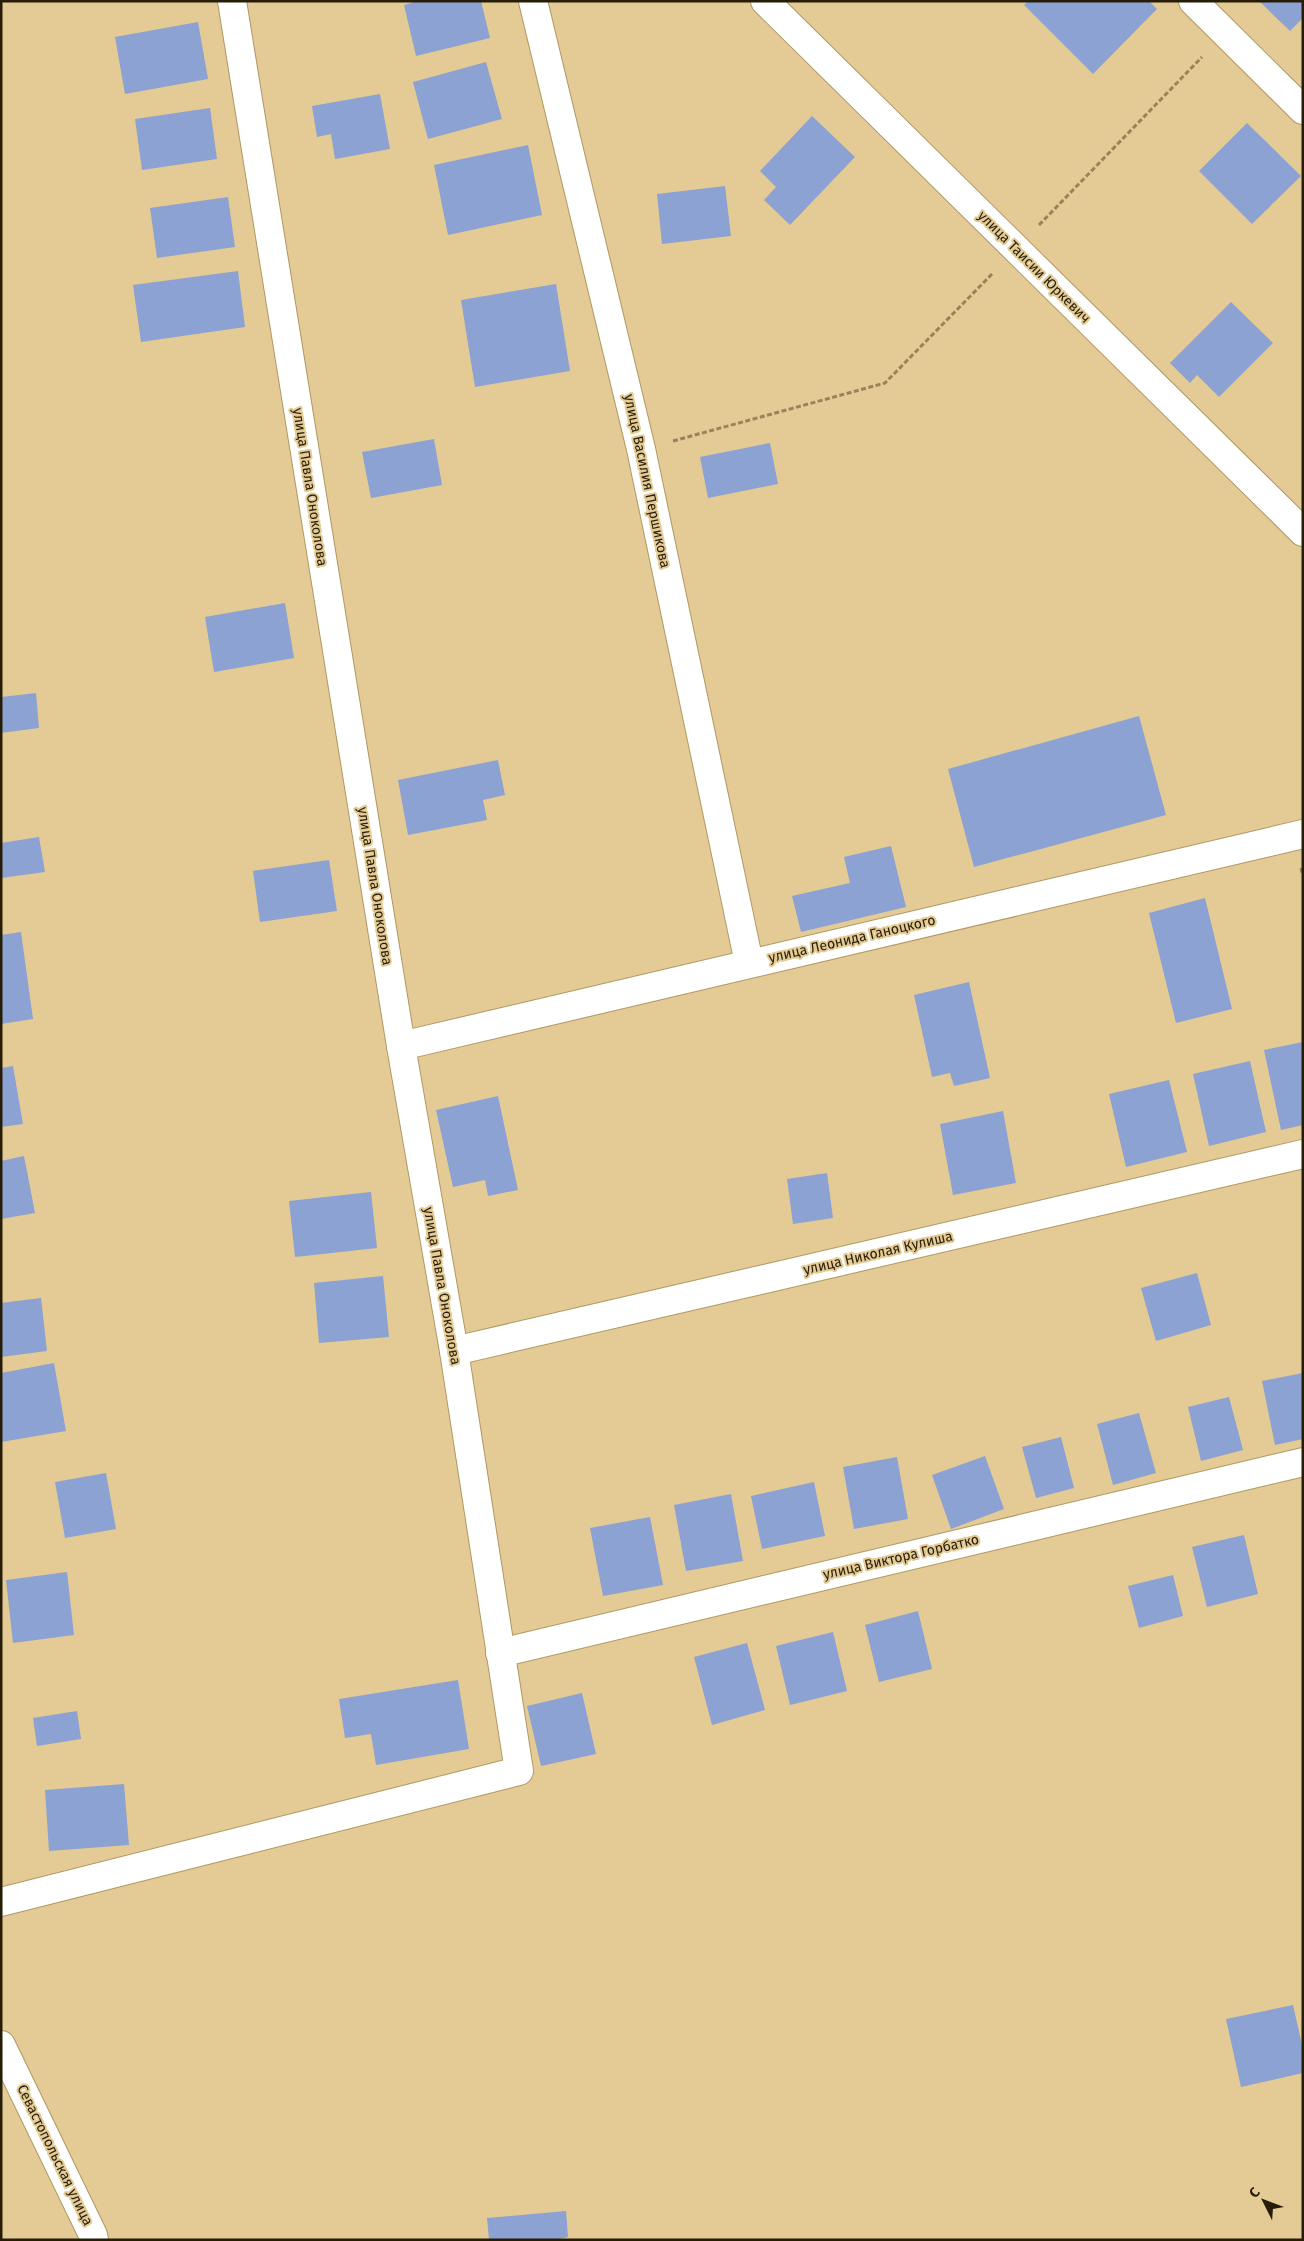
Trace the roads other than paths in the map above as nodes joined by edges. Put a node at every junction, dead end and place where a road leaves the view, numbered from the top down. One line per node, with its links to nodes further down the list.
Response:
1 (232, 1): 9 (street, улица Павла Оноколова)
2 (532, 1): 8 (street, улица Василия Першикова)
3 (765, 1): 6 (street, улица Таисии Юркевич)
4 (1193, 1): 5 (street)
5 (1303, 110)
6 (1303, 532)
7 (1303, 834): 8 (street, улица Леонида Ганоцкого)
8 (749, 963): 9 (street, улица Леонида Ганоцкого)
9 (401, 1046): 11 (street, улица Павла Оноколова)
10 (1303, 1154): 11 (street, улица Николая Кулиша)
11 (454, 1351): 13 (street, улица Павла Оноколова)
12 (1303, 1462): 13 (street, улица Виктора Горбатко)
13 (500, 1653): 14 (street, улица Павла Оноколова)
14 (1, 1902)
15 (1, 2045): 16 (street, Севастопольская улица)
16 (94, 2240)

